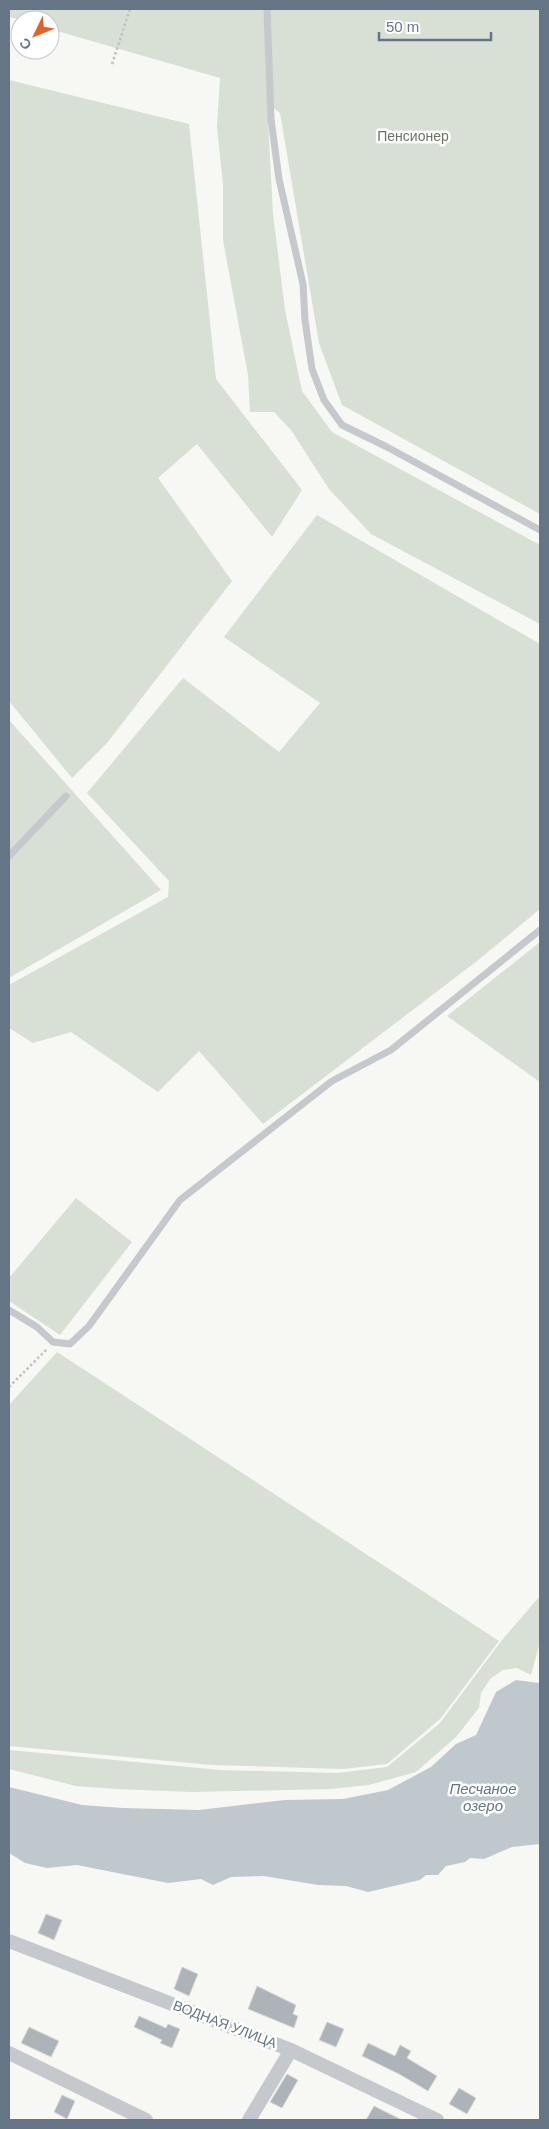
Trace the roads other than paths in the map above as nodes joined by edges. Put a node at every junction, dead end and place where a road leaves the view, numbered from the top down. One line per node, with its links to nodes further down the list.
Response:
1 (267, 9): 2 (lane)
2 (540, 530)
3 (66, 796): 4 (lane)
4 (9, 856)
5 (540, 930): 6 (lane)
6 (9, 1310)
7 (9, 1941): 8 (street, ВОДНАЯ УЛИЦА)
8 (291, 2050): 11 (street); 12 (street, ВОДНАЯ УЛИЦА)
9 (9, 2053): 10 (street)
10 (146, 2120)
11 (249, 2120)
12 (437, 2120)

